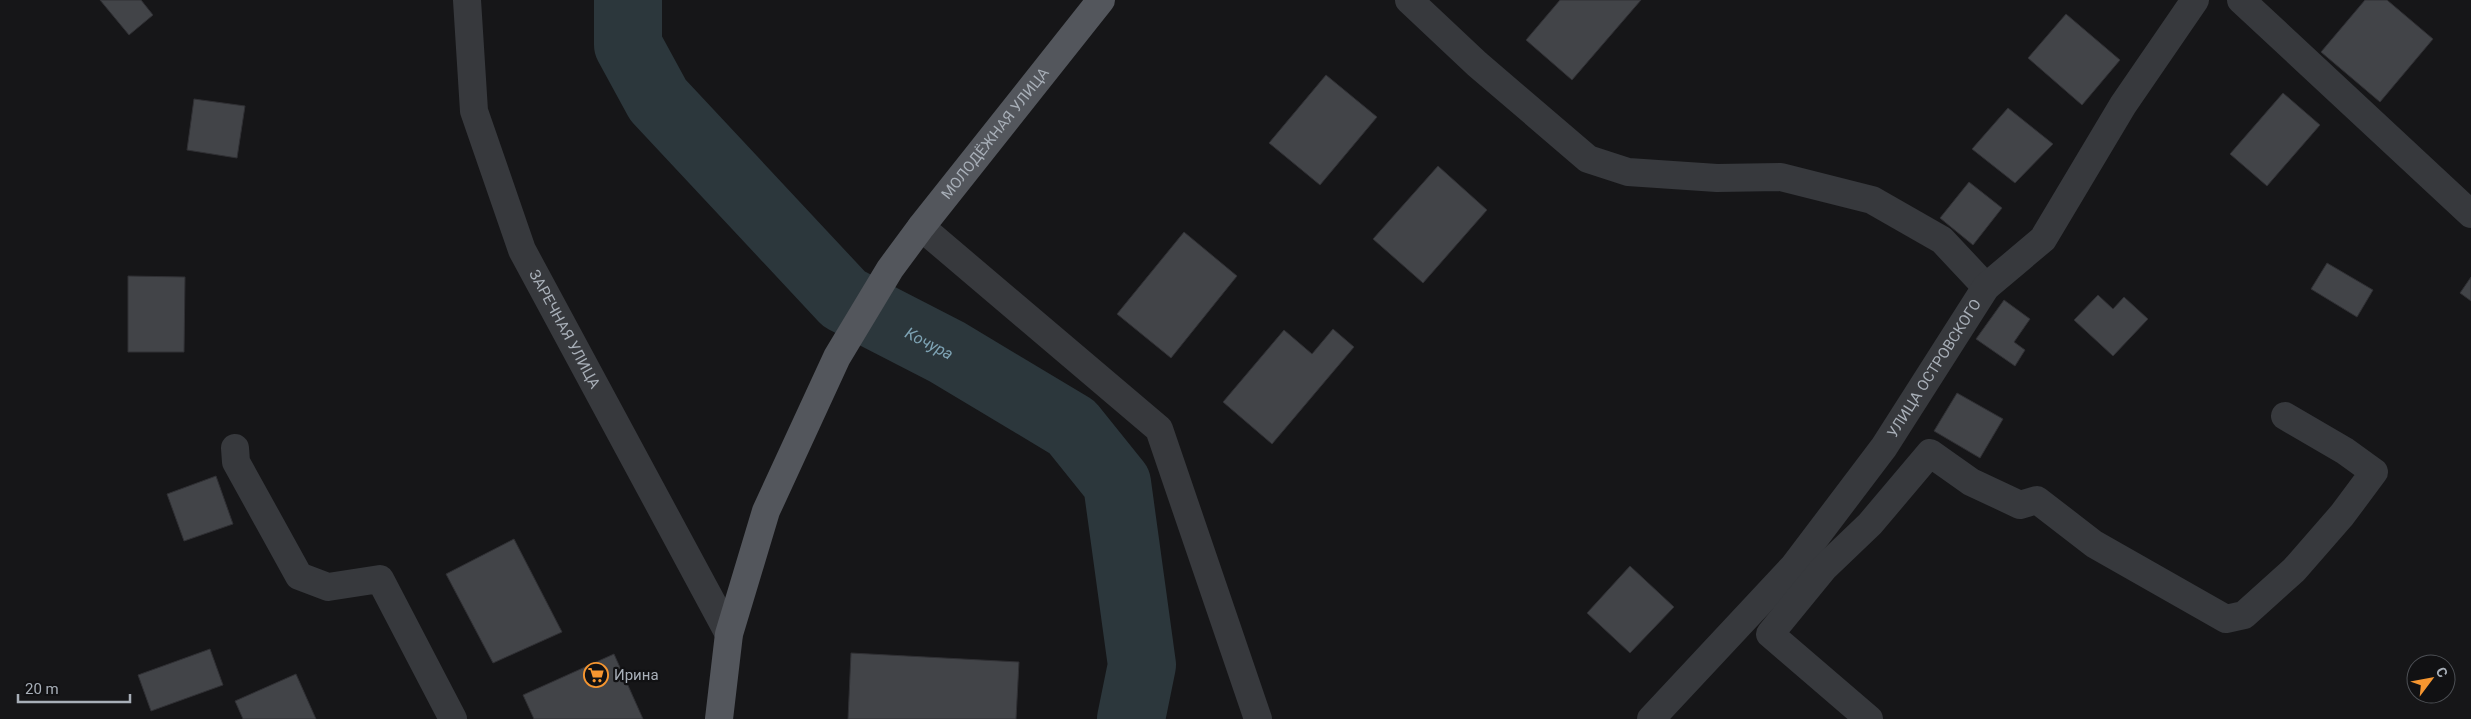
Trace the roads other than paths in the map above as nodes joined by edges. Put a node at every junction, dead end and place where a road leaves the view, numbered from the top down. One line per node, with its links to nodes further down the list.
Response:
1 (467, 0): 11 (street, ЗАРЕЧНАЯ УЛИЦА)
2 (1101, 0): 7 (main road, МОЛОДЁЖНАЯ УЛИЦА)
3 (1409, 0): 8 (street)
4 (2195, 0): 8 (street, УЛИЦА ОСТРОВСКОГО)
5 (2240, 0): 6 (street)
6 (2471, 214)
7 (920, 227): 11 (main road, МОЛОДЁЖНАЯ УЛИЦА); 14 (street)
8 (1986, 287): 15 (street, УЛИЦА ОСТРОВСКОГО)
9 (2285, 416): 16 (street)
10 (235, 448): 12 (street)
11 (729, 634): 13 (main road, МОЛОДЁЖНАЯ УЛИЦА)
12 (453, 719)
13 (719, 719)
14 (1258, 719)
15 (1651, 719)
16 (1870, 719)

